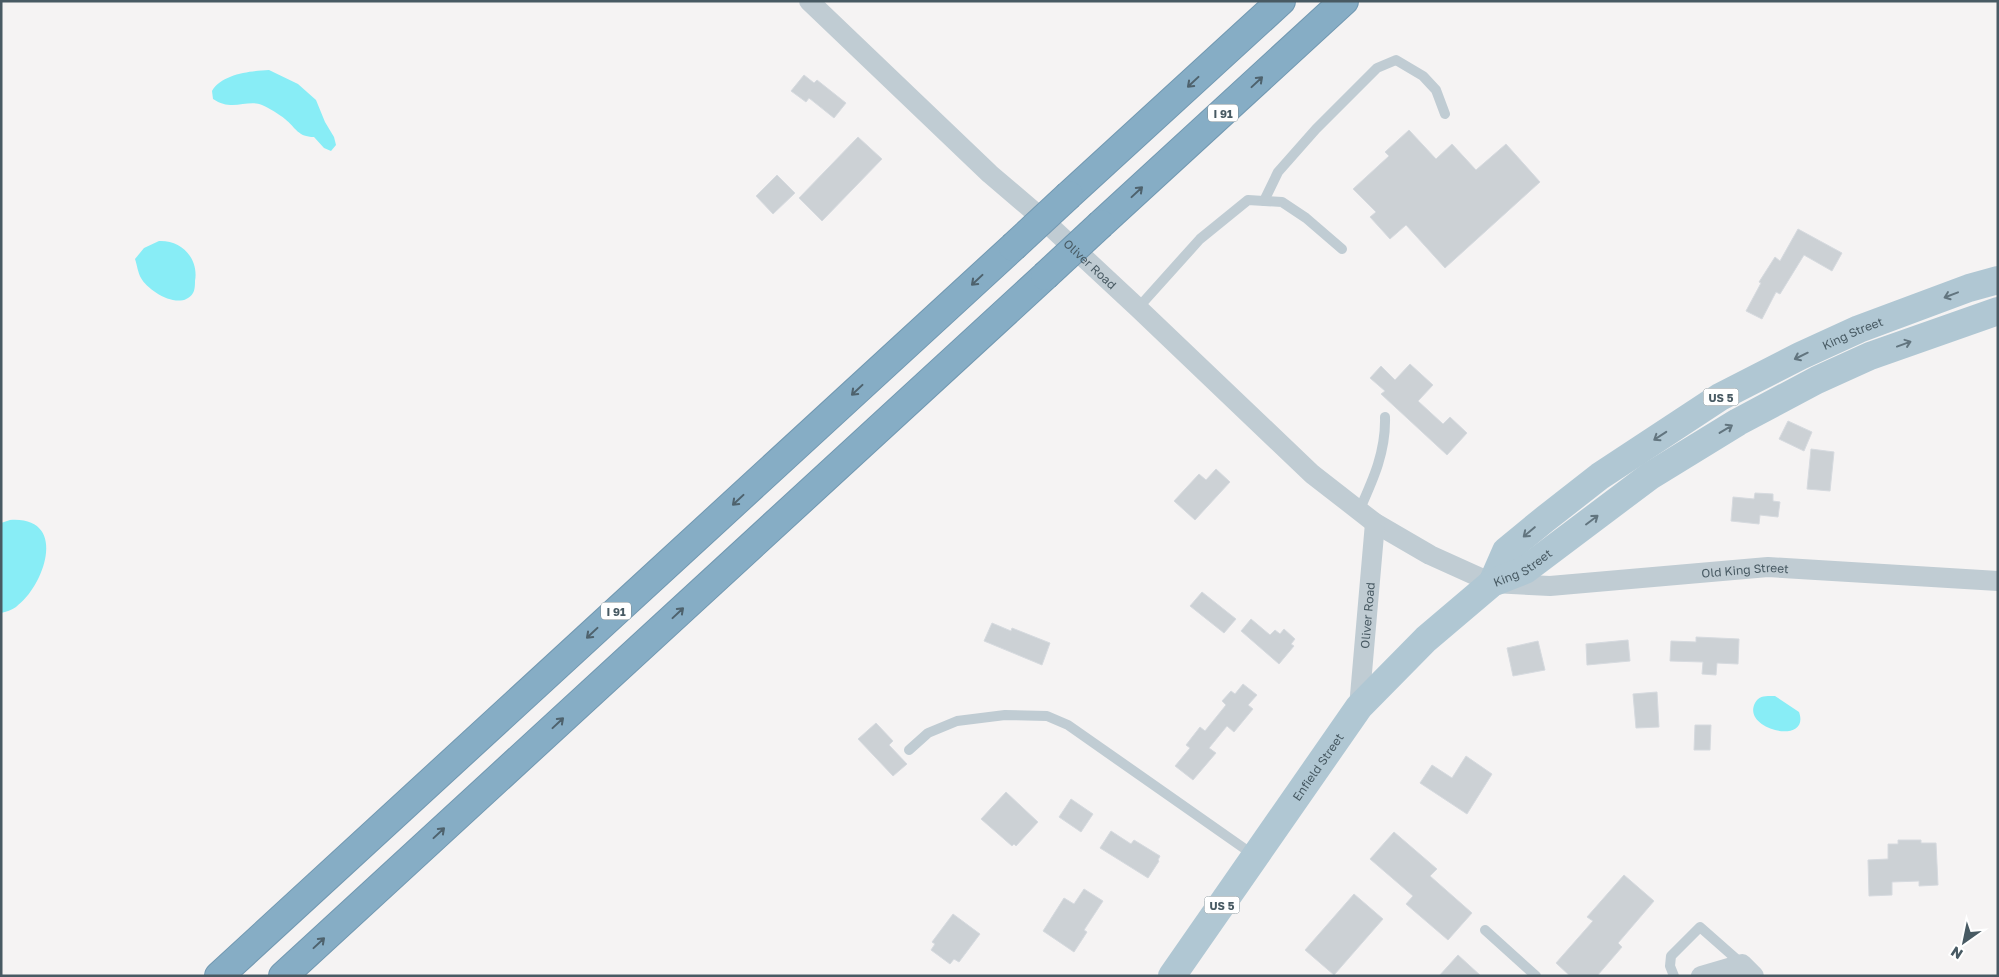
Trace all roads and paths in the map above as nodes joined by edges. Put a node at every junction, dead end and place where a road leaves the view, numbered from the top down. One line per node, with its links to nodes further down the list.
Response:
1 (809, 1): 8 (street, Oliver Road)
2 (1281, 1): 25 (highway, I 91, one-way to 25, bridge)
3 (1344, 1): 26 (highway, I 91, one-way to 3, bridge)
4 (1445, 114): 5 (lane)
5 (1264, 201): 6 (lane); 8 (lane)
6 (1342, 249)
7 (1998, 280): 10 (main road, King Street / US 5, one-way to 10)
8 (1138, 308): 15 (street, Oliver Road)
9 (1998, 311): 11 (main road, King Street / US 5, one-way to 9)
10 (1859, 329): 11 (main road); 13 (main road, King Street / US 5, one-way to 13)
11 (1870, 356): 14 (main road, King Street / US 5, one-way to 11)
12 (1384, 418): 15 (lane)
13 (1636, 452): 14 (main road); 18 (main road, King Street / US 5, one-way to 18)
14 (1650, 476): 18 (main road, King Street / US 5, one-way to 14)
15 (1359, 511): 16 (street, Oliver Road)
16 (1375, 524): 18 (street, Oliver Road); 19 (street, Oliver Road)
17 (1998, 581): 18 (street, Old King Street)
18 (1492, 583): 19 (main road, Enfield Street / US 5)
19 (1359, 708): 21 (main road, Enfield Street / US 5)
20 (909, 750): 21 (lane)
21 (1256, 856): 24 (main road, Enfield Street / US 5)
22 (1485, 930): 27 (lane)
23 (1748, 970): 28 (lane); 29 (street)
24 (1181, 972)
25 (219, 976)
26 (283, 976)
27 (1536, 976)
28 (1674, 976)
29 (1701, 976)

